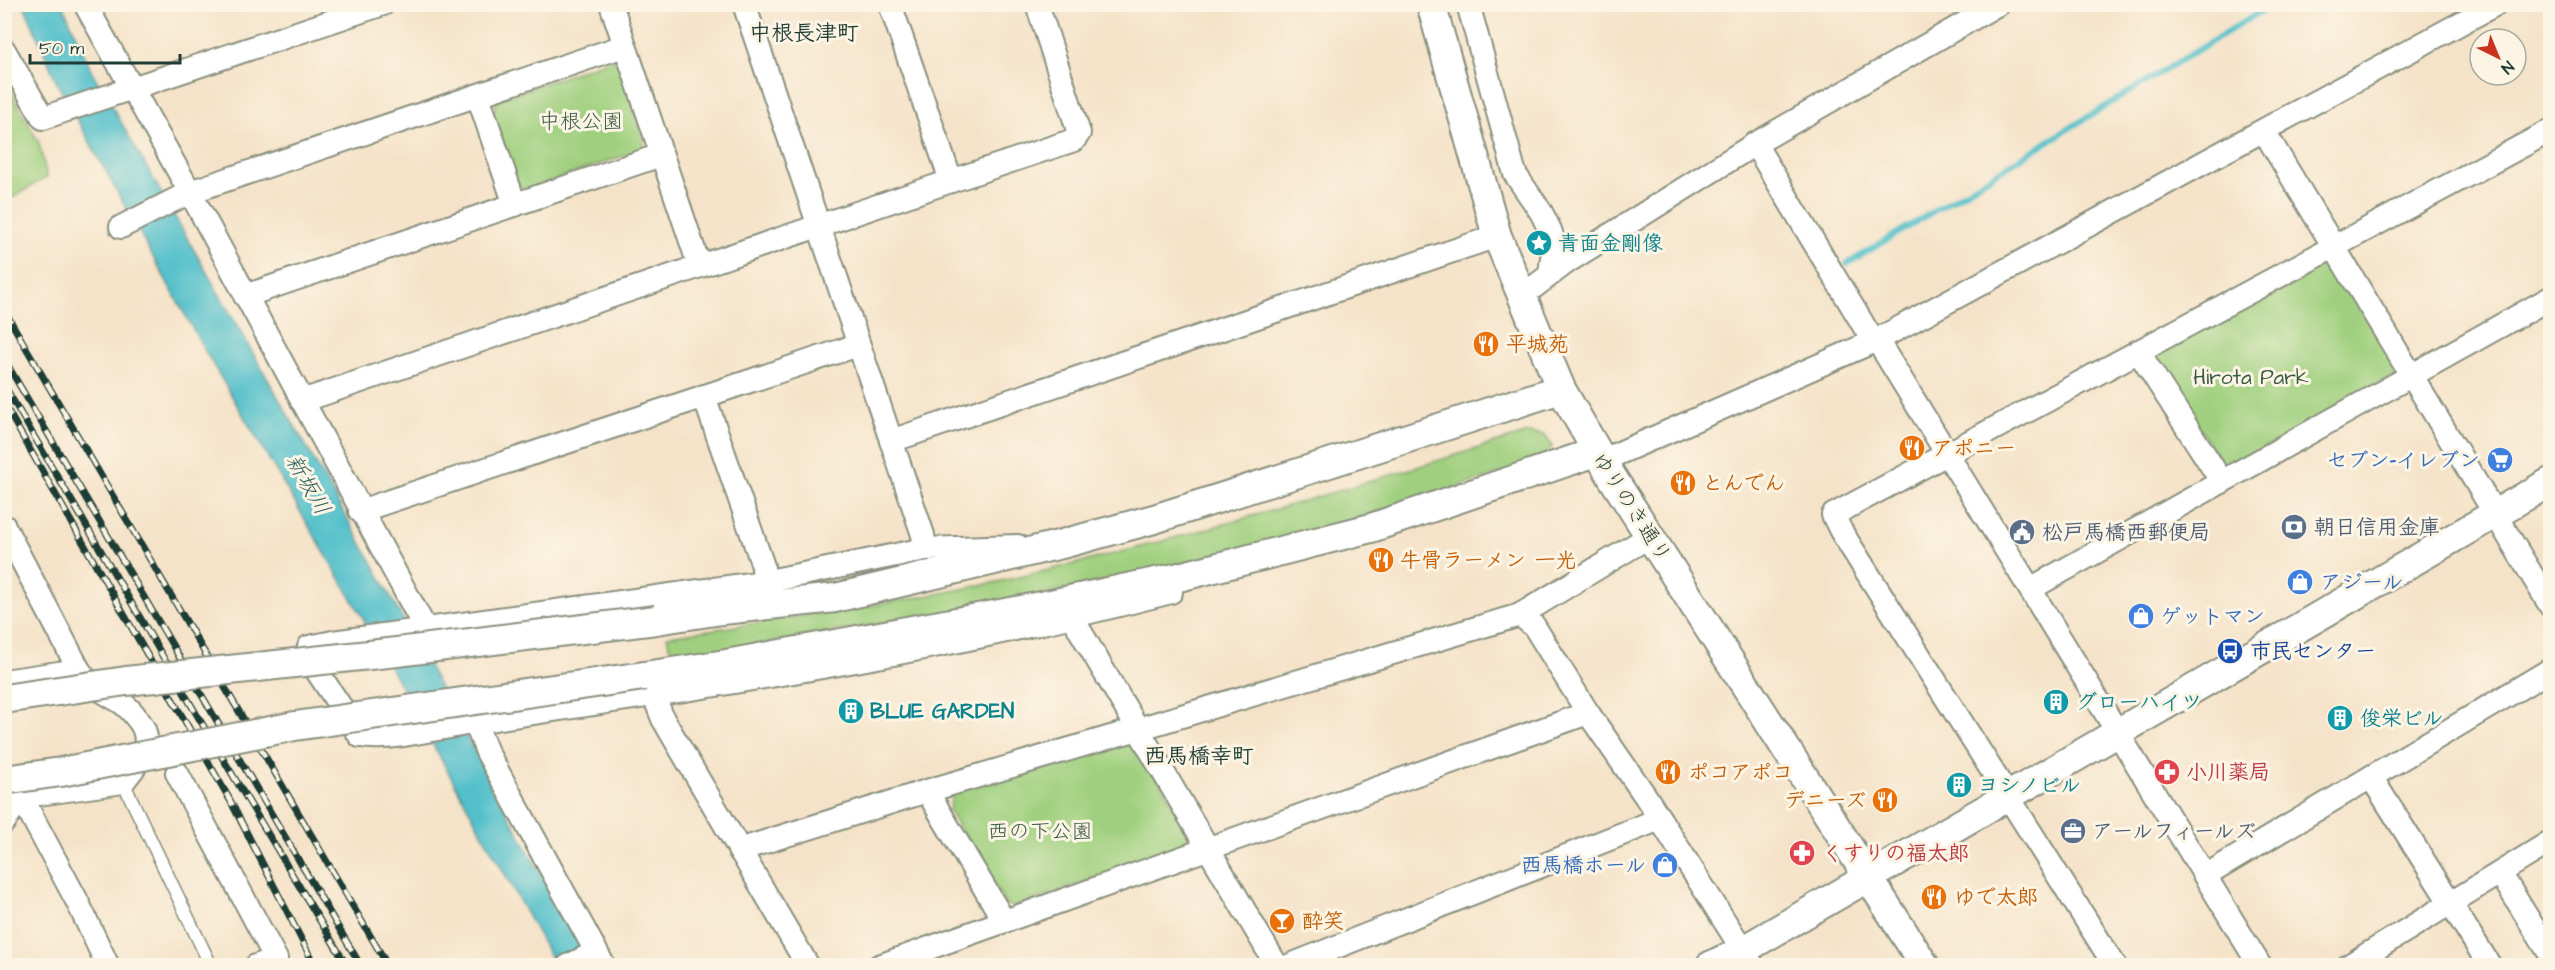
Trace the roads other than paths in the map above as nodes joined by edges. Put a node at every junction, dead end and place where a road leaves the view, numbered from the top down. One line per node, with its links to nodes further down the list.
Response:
1 (85, 4): 13 (street)
2 (383, 4): 13 (street)
3 (611, 4): 11 (street)
4 (744, 4): 22 (street)
5 (890, 4): 19 (street)
6 (1037, 4): 19 (street)
7 (1431, 4): 24 (street, ゆりのき通り)
8 (1468, 4): 27 (street)
9 (1998, 4): 17 (street)
10 (2496, 4): 15 (street)
11 (624, 46): 14 (street); 18 (street)
12 (4, 50): 13 (street)
13 (132, 90): 20 (street)
14 (478, 96): 20 (street); 21 (street)
15 (2264, 131): 25 (street); 31 (street)
16 (2550, 131): 25 (street)
17 (1755, 144): 27 (street); 31 (street)
18 (661, 155): 21 (street); 26 (street)
19 (951, 181): 22 (street)
20 (190, 192): 23 (street); 29 (street)
21 (515, 205): 29 (street)
22 (818, 225): 26 (street); 32 (street)
23 (121, 227)
24 (1497, 236): 28 (street, ゆりのき通り); 38 (street)
25 (2335, 246): 33 (street); 34 (street)
26 (699, 266): 37 (street)
27 (1550, 274): 28 (street)
28 (1519, 293): 35 (street, ゆりのき通り)
29 (245, 296): 37 (street)
30 (2550, 298): 34 (street)
31 (1875, 340): 39 (street); 40 (street)
32 (858, 345): 36 (street); 38 (street)
33 (2138, 351): 39 (street); 41 (street)
34 (2413, 375): 41 (street); 44 (street)
35 (1561, 389): 40 (street, ゆりのき通り); 48 (street)
36 (704, 396): 43 (street); 50 (street)
37 (302, 401): 43 (street)
38 (891, 441): 49 (street)
39 (1947, 452): 51 (street); 70 (street)
40 (1599, 457): 46 (street, ゆりのき通り); 47 (street)
41 (2222, 482): 51 (street)
42 (2550, 482): 44 (street)
43 (360, 511): 55 (street)
44 (2495, 514): 52 (street); 64 (street)
45 (4, 526): 56 (street)
46 (1650, 536): 53 (street); 78 (street, ゆりのき通り)
47 (1323, 542): 54 (street); 59 (street)
48 (1062, 544): 49 (street); 60 (street, bridge)
49 (925, 549): 50 (street)
50 (764, 582): 55 (street)
51 (2032, 588): 64 (street)
52 (2550, 605)
53 (1521, 615): 61 (street); 63 (street)
54 (1075, 617): 59 (street); 63 (street)
55 (425, 628): 62 (street)
56 (79, 670): 58 (street); 67 (street)
57 (2550, 670): 66 (street)
58 (4, 681)
59 (649, 686): 62 (street); 69 (street, bridge); 75 (street)
60 (4, 699)
61 (1588, 713): 71 (street); 74 (street)
62 (475, 722): 83 (street)
63 (1138, 729): 68 (street); 74 (street)
64 (2118, 734): 70 (street); 77 (street)
65 (177, 773): 84 (street)
66 (2371, 777): 77 (street); 79 (street)
67 (123, 782): 69 (street); 86 (lane)
68 (927, 790): 75 (street); 80 (street)
69 (10, 792): 72 (street); 85 (street)
70 (2008, 797): 78 (street); 94 (street)
71 (1660, 819): 82 (street); 91 (street)
72 (4, 822)
73 (2550, 842): 76 (street)
74 (1208, 848): 80 (street); 90 (street)
75 (739, 850): 88 (street)
76 (2500, 873): 79 (street); 81 (street)
77 (2205, 876): 95 (street)
78 (1869, 877): 82 (street); 93 (street, ゆりのき通り)
79 (2451, 903): 96 (street); 97 (street)
80 (1004, 921): 89 (street)
81 (2550, 954)
82 (1748, 958): 92 (street)
83 (600, 959): 87 (street)
84 (270, 963)
85 (108, 966)
86 (211, 966)
87 (568, 966)
88 (808, 966)
89 (879, 966)
90 (1277, 966)
91 (1288, 966)
92 (1710, 966)
93 (1925, 966)
94 (2115, 966)
95 (2260, 966)
96 (2348, 966)
97 (2490, 966)

